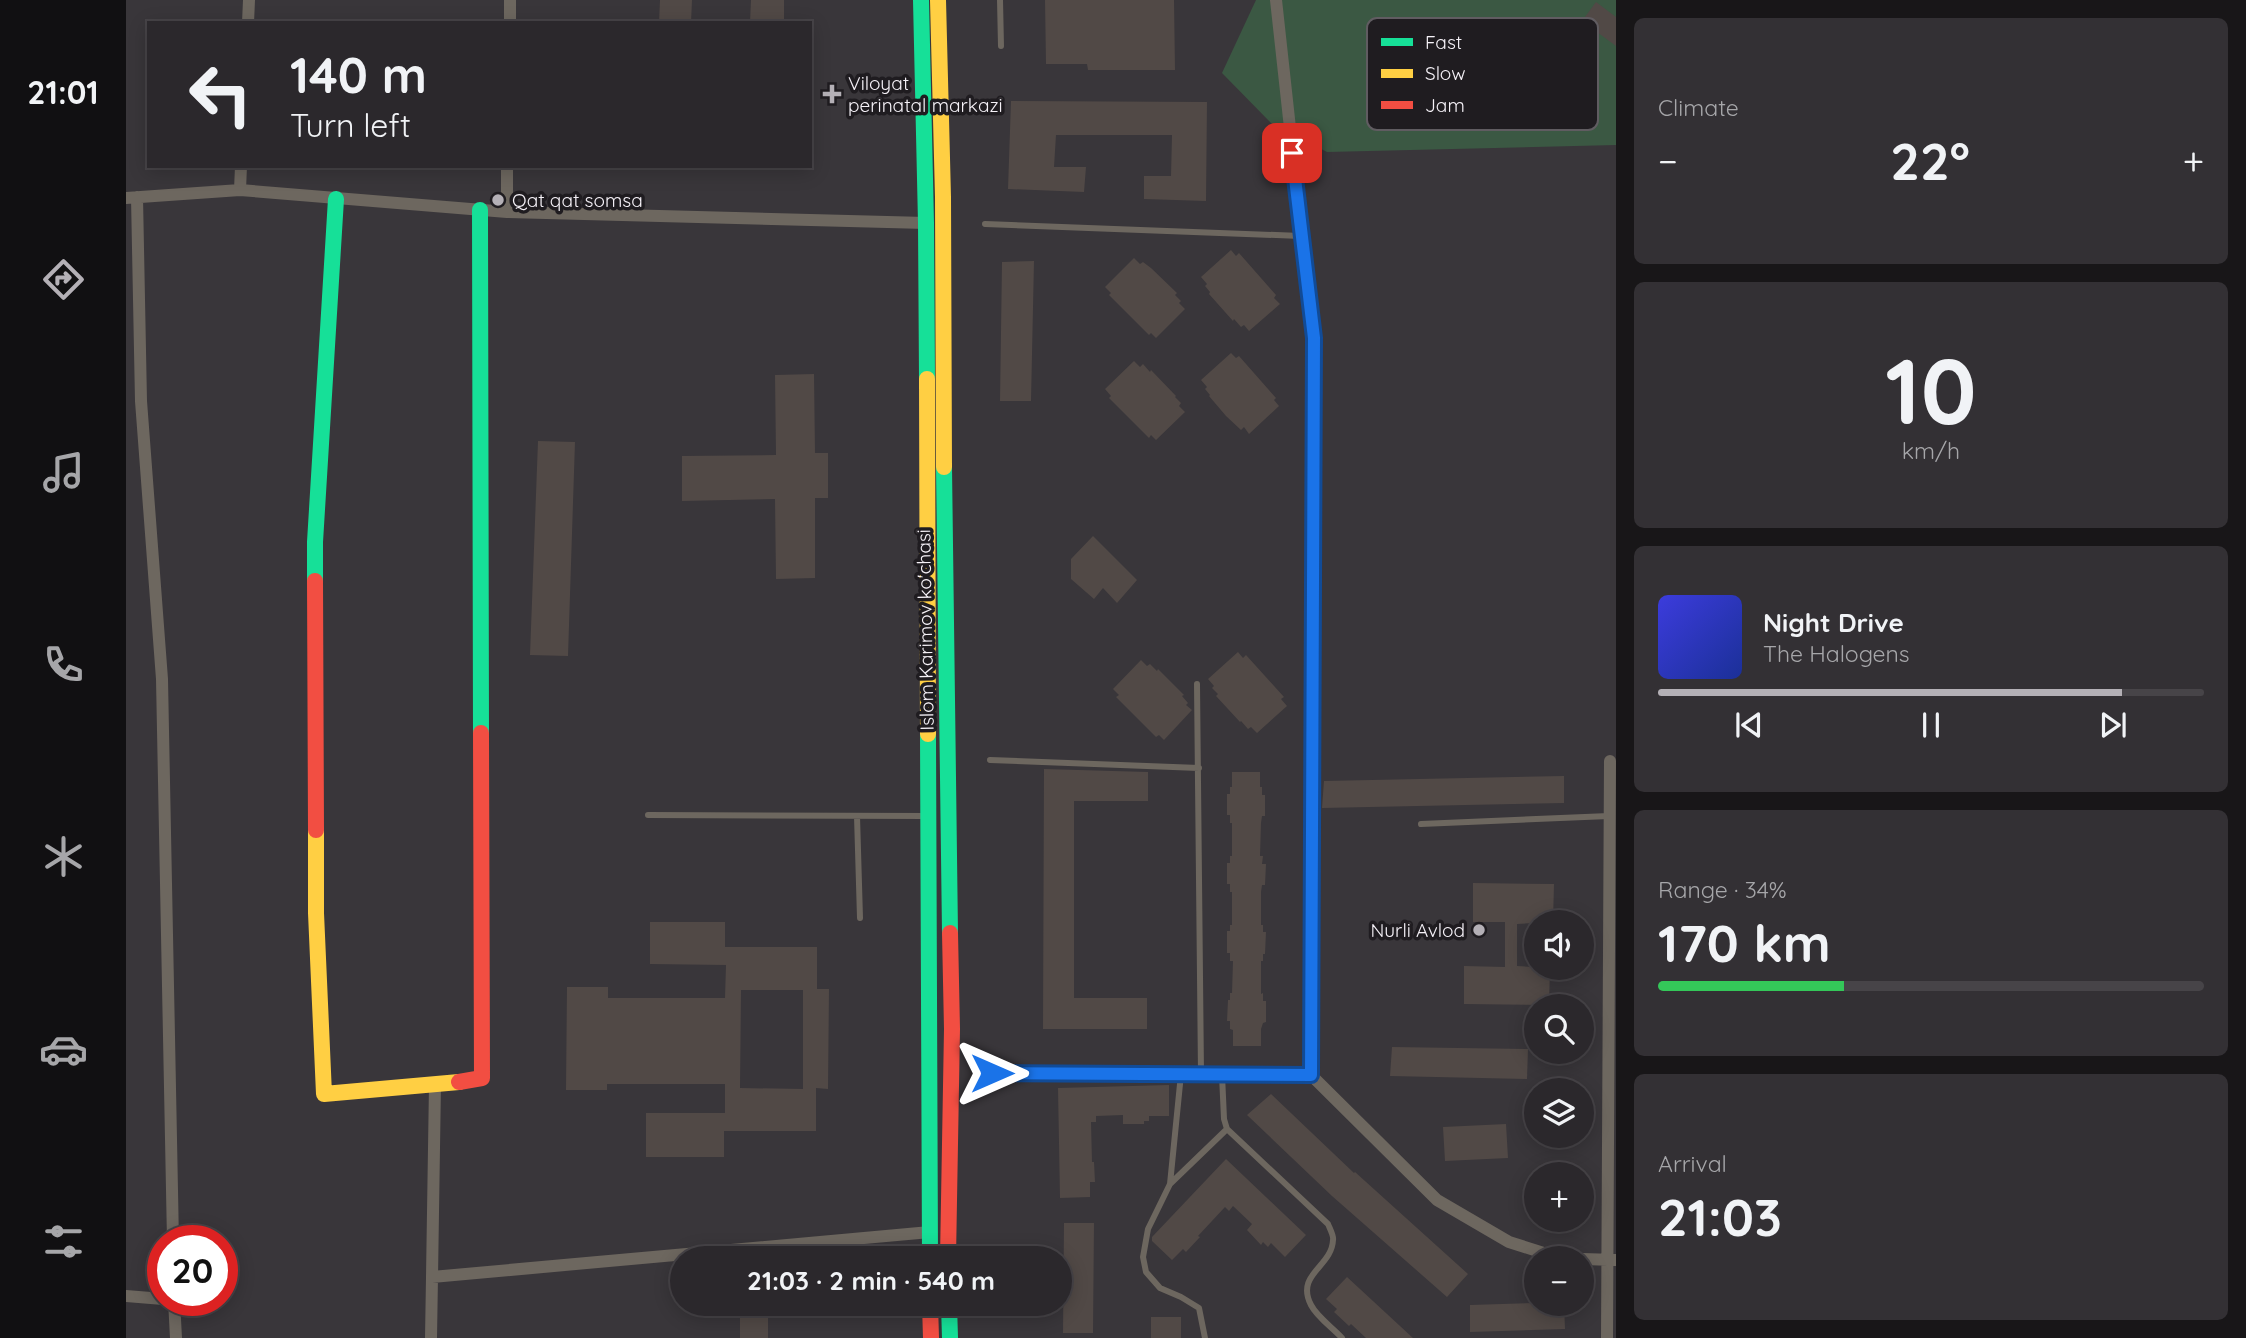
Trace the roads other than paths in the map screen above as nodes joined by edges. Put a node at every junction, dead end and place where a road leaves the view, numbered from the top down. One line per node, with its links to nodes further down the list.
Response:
1 (249, 0): 7 (street)
2 (510, 0): 8 (street)
3 (920, 0): 17 (main road, Islom Karimov ko'chasi)
4 (938, 0): 41 (main road, Islom Karimov ko'chasi)
5 (1000, 0): 9 (lane)
6 (1276, 0): 19 (street)
7 (247, 21)
8 (510, 21)
9 (1002, 46)
10 (241, 168): 12 (street)
11 (507, 168): 16 (street)
12 (240, 190): 13 (street); 14 (street)
13 (131, 198): 38 (street)
14 (337, 199): 15 (street); 35 (main road)
15 (480, 210): 16 (street); 35 (main road)
16 (507, 212): 17 (street)
17 (926, 223): 26 (main road, Islom Karimov ko'chasi)
18 (985, 224): 19 (lane)
19 (1302, 236): 34 (street)
20 (1198, 684): 23 (lane)
21 (990, 760): 23 (lane)
22 (1609, 761): 27 (street)
23 (1199, 768): 32 (lane)
24 (648, 815): 25 (lane)
25 (857, 816): 26 (lane); 29 (lane)
26 (929, 816): 39 (main road, Islom Karimov ko'chasi)
27 (1609, 816): 28 (lane); 43 (street)
28 (1421, 824)
29 (860, 918)
30 (992, 1073): 31 (lane)
31 (1181, 1074): 32 (lane); 37 (lane)
32 (1201, 1074): 33 (lane)
33 (1222, 1074): 34 (lane); 36 (lane)
34 (1311, 1075): 42 (street)
35 (435, 1084): 44 (street)
36 (1227, 1129): 37 (lane); 55 (lane)
37 (1170, 1184): 54 (lane)
38 (173, 1225)
39 (930, 1232): 40 (main road, Islom Karimov ko'chasi); 44 (street)
40 (930, 1246)
41 (948, 1246)
42 (1524, 1247)
43 (1611, 1261): 56 (street)
44 (432, 1277): 51 (street)
45 (126, 1296): 46 (street)
46 (147, 1298)
47 (175, 1316): 50 (street)
48 (930, 1316): 52 (main road)
49 (949, 1316): 53 (main road)
50 (176, 1338)
51 (430, 1338)
52 (931, 1338)
53 (950, 1338)
54 (1205, 1338)
55 (1342, 1338)
56 (1607, 1338)

